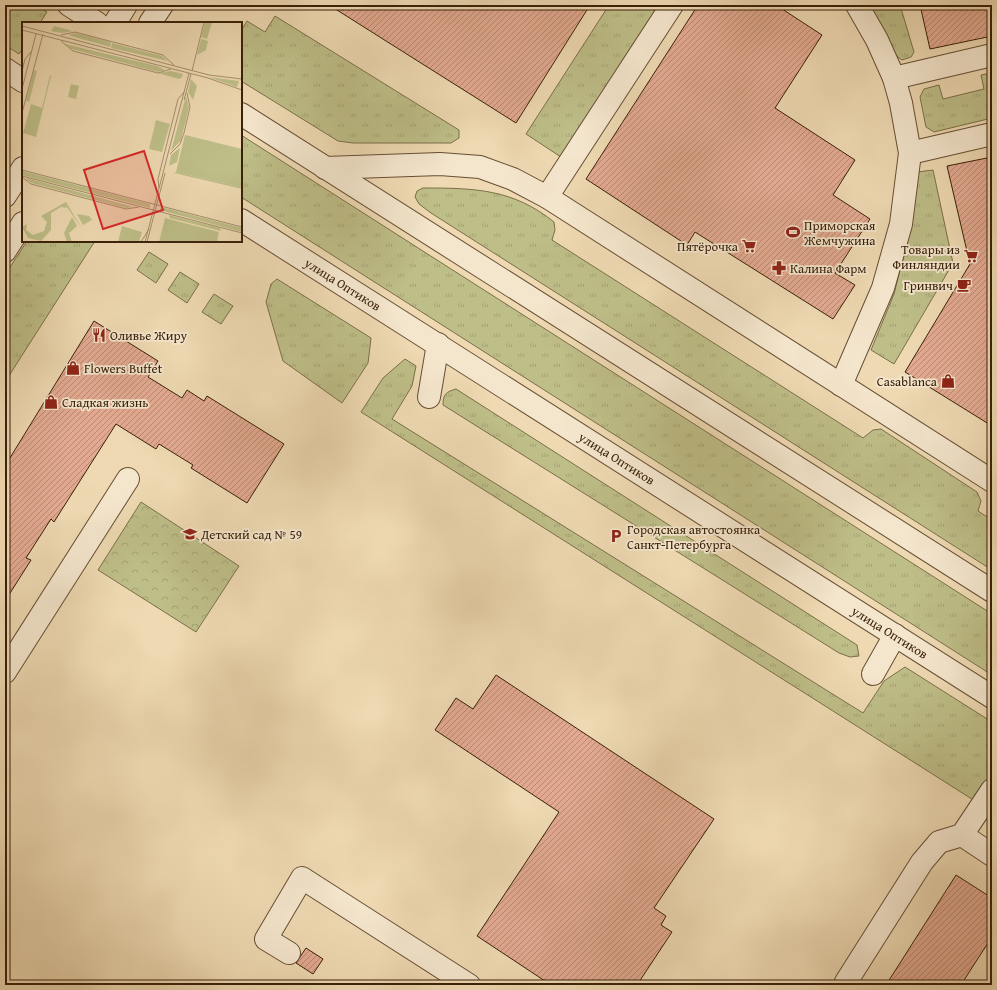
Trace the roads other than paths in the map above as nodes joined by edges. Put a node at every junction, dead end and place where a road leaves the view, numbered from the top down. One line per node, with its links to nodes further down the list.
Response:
1 (69, 5): 6 (street)
2 (126, 5): 7 (street)
3 (162, 5): 8 (street)
4 (672, 5): 19 (street)
5 (857, 5): 11 (street)
6 (95, 22)
7 (116, 22)
8 (151, 22)
9 (992, 54): 11 (street)
10 (5, 70): 12 (street)
11 (894, 78): 15 (street)
12 (22, 80)
13 (242, 115): 16 (street)
14 (992, 134): 15 (street)
15 (910, 153): 24 (street)
16 (325, 168): 19 (street); 28 (street)
17 (22, 170): 18 (street)
18 (5, 196)
19 (547, 197): 24 (street)
20 (242, 221): 23 (street, улица Оптиков)
21 (22, 225): 22 (street)
22 (5, 251)
23 (438, 344): 25 (street); 29 (street, улица Оптиков)
24 (842, 385): 27 (street)
25 (429, 397)
26 (128, 479): 30 (street)
27 (992, 481)
28 (992, 591)
29 (895, 636): 31 (street); 32 (street, улица Оптиков)
30 (5, 672)
31 (873, 674)
32 (992, 697)
33 (992, 790): 34 (street)
34 (962, 836): 35 (street); 38 (street)
35 (992, 855)
36 (289, 953): 37 (street)
37 (469, 985)
38 (847, 985)

